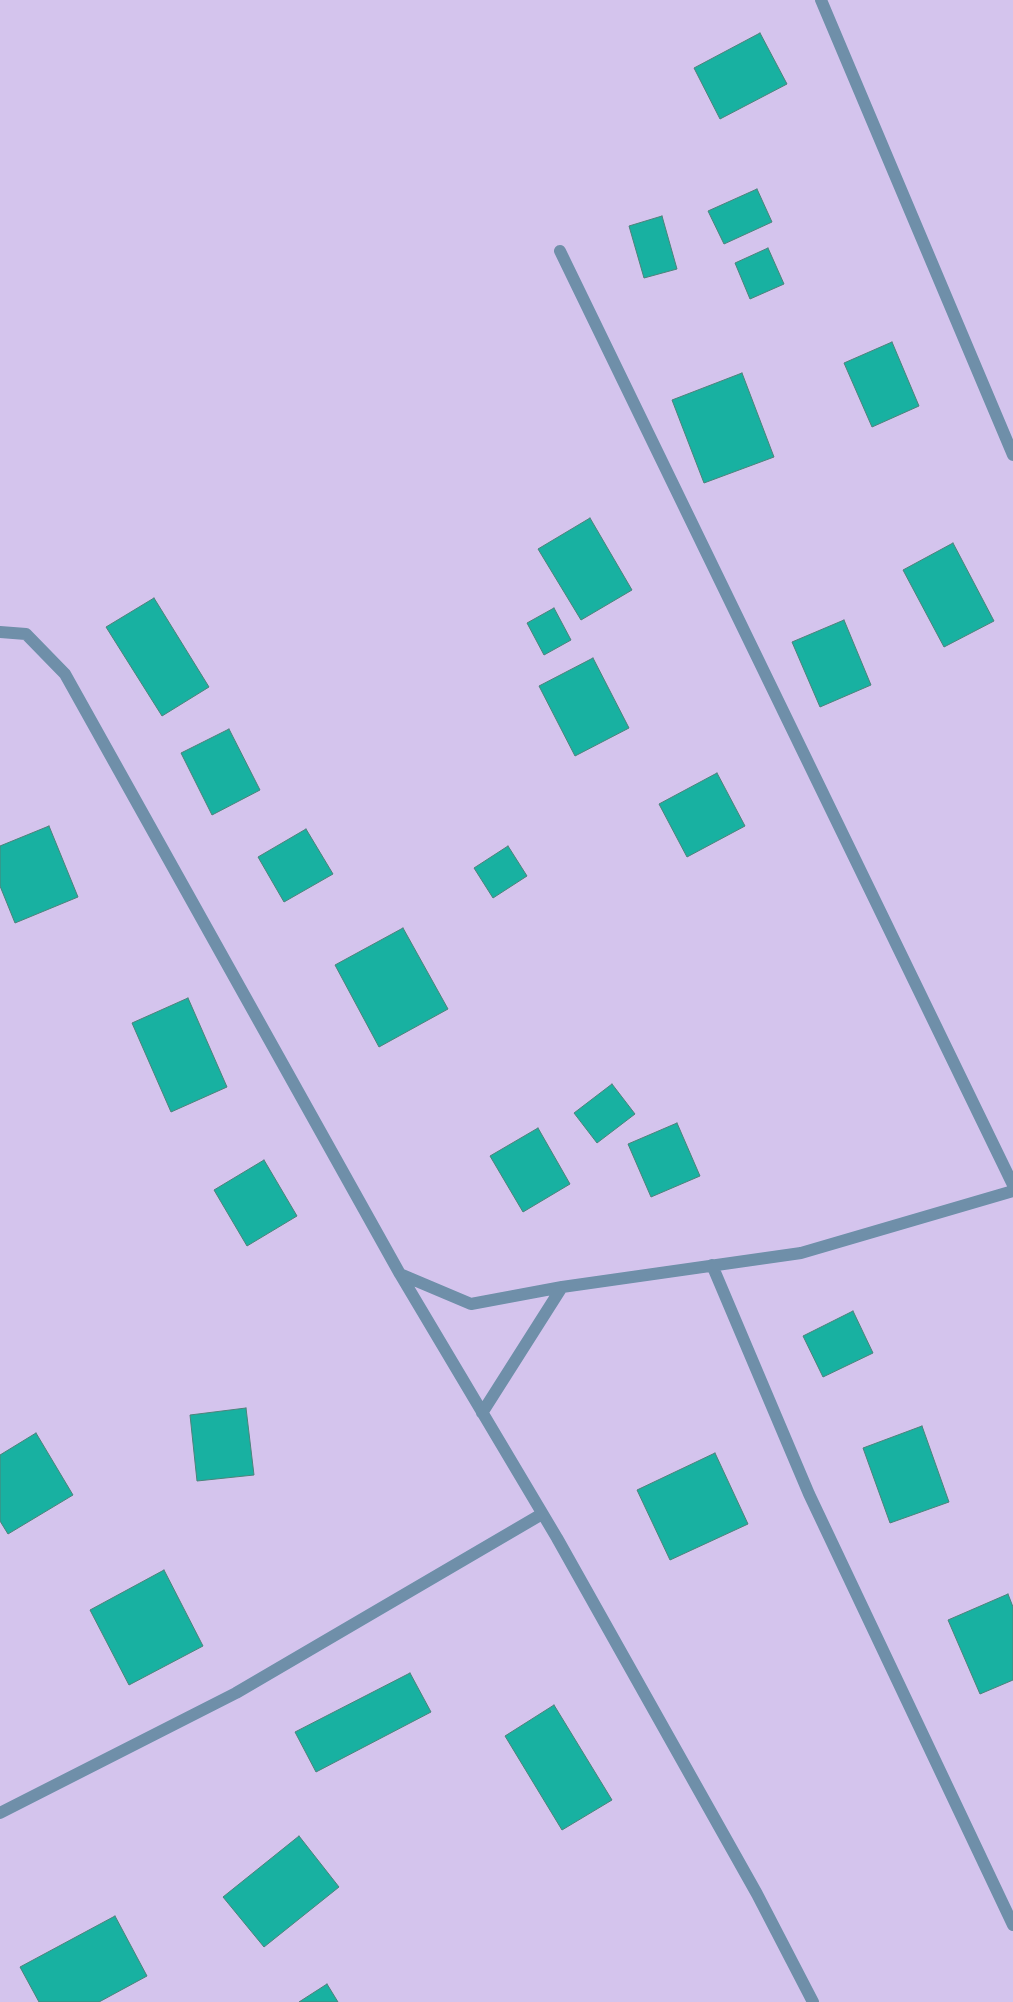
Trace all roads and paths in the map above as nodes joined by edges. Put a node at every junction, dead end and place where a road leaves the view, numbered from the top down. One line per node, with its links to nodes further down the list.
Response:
1 (821, 0): 3 (street)
2 (560, 251): 5 (street)
3 (1013, 455)
4 (0, 632): 8 (street)
5 (1013, 1185)
6 (1013, 1191): 7 (street)
7 (712, 1266): 9 (street); 13 (street)
8 (400, 1274): 9 (street); 10 (street)
9 (562, 1287): 10 (street)
10 (482, 1413): 11 (street)
11 (542, 1514): 12 (street); 14 (street)
12 (0, 1813)
13 (1013, 1925)
14 (813, 2002)

